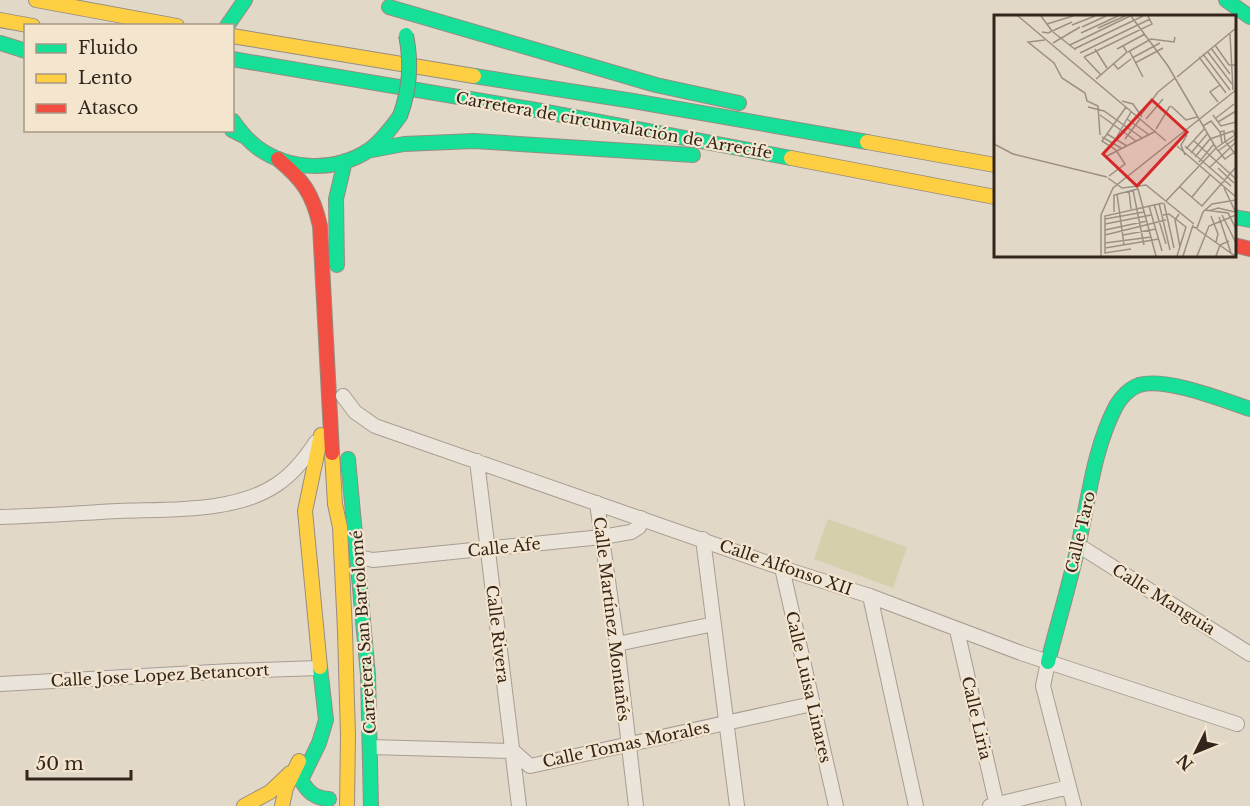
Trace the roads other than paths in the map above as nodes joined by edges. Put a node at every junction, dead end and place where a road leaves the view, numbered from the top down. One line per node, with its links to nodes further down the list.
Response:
1 (36, 0): 8 (main road)
2 (1226, 0): 5 (main road)
3 (386, 3): 14 (main road); 17 (main road, bridge)
4 (241, 4): 9 (main road)
5 (1250, 17)
6 (0, 20): 7 (main road)
7 (24, 24)
8 (166, 24)
9 (228, 24)
10 (234, 36): 19 (main road, Carretera de circunvalación de Arrecife)
11 (0, 43): 12 (main road)
12 (24, 50)
13 (234, 59): 22 (main road, Carretera de circunvalación de Arrecife)
14 (748, 105)
15 (806, 117): 19 (main road)
16 (238, 133): 18 (main road)
17 (367, 151): 20 (main road); 22 (main road)
18 (278, 159): 20 (main road); 30 (main road)
19 (966, 159): 21 (main road, Carretera de circunvalación de Arrecife)
20 (345, 162): 28 (main road)
21 (994, 165)
22 (902, 178): 23 (main road, Carretera de circunvalación de Arrecife)
23 (994, 197)
24 (1235, 217): 25 (main road)
25 (1250, 220)
26 (1235, 245): 27 (main road)
27 (1250, 249)
28 (338, 280)
29 (338, 302): 30 (main road, Carretera San Bartolomé)
30 (333, 326): 31 (main road, Carretera San Bartolomé)
31 (339, 393): 33 (main road); 34 (main road); 35 (street, Calle Alfonso XII); 37 (main road, Carretera San Bartolomé)
32 (1250, 409): 42 (main road, Calle Taro)
33 (345, 426)
34 (321, 435): 38 (street); 52 (main road)
35 (477, 461): 36 (street, Calle Alfonso XII); 43 (street, Calle Rivera)
36 (597, 503): 39 (street, Calle Alfonso XII); 40 (street, Calle Martínez Montañés)
37 (335, 504): 62 (main road, Carretera San Bartolomé); 67 (main road, Carretera San Bartolomé)
38 (0, 517)
39 (641, 518): 40 (street, Calle Afe); 41 (street, Calle Alfonso XII)
40 (602, 537): 43 (street, Calle Afe); 49 (street, Calle Martínez Montañés)
41 (703, 539): 45 (street, Calle Alfonso XII); 47 (street)
42 (1078, 545): 50 (street, Calle Manguia); 51 (main road, Calle Taro)
43 (487, 549): 44 (street, Calle Afe); 59 (street, Calle Rivera)
44 (358, 557): 58 (main road, Carretera San Bartolomé); 68 (main road, Carretera San Bartolomé)
45 (782, 568): 46 (street, Calle Alfonso XII); 54 (street, Calle Luisa Linares)
46 (870, 596): 48 (street, Calle Alfonso XII); 74 (street)
47 (714, 624): 49 (street); 55 (street)
48 (957, 630): 51 (street, Calle Alfonso XII); 63 (street, Calle Liria)
49 (617, 644): 57 (street, Calle Martínez Montañés)
50 (1250, 654)
51 (1048, 662): 56 (street, Calle Alfonso XII); 61 (street)
52 (320, 675): 53 (street, Calle Jose Lopez Betancort); 60 (main road)
53 (0, 684)
54 (812, 704): 55 (street, Calle Tomas Morales); 73 (street, Calle Luisa Linares)
55 (727, 722): 57 (street, Calle Tomas Morales); 72 (street)
56 (1238, 724)
57 (628, 744): 59 (street, Calle Tomas Morales); 71 (street, Calle Martínez Montañés)
58 (371, 747): 59 (street, Calle Tomas Morales); 69 (main road, Carretera San Bartolomé)
59 (513, 751): 70 (street, Calle Rivera)
60 (297, 776): 62 (main road); 64 (main road); 65 (main road); 66 (main road)
61 (1069, 787): 63 (street); 75 (street)
62 (328, 804)
63 (994, 805)
64 (244, 806)
65 (282, 806)
66 (288, 806)
67 (347, 806)
68 (354, 806)
69 (370, 806)
70 (519, 806)
71 (636, 806)
72 (737, 806)
73 (836, 806)
74 (916, 806)
75 (1074, 806)

